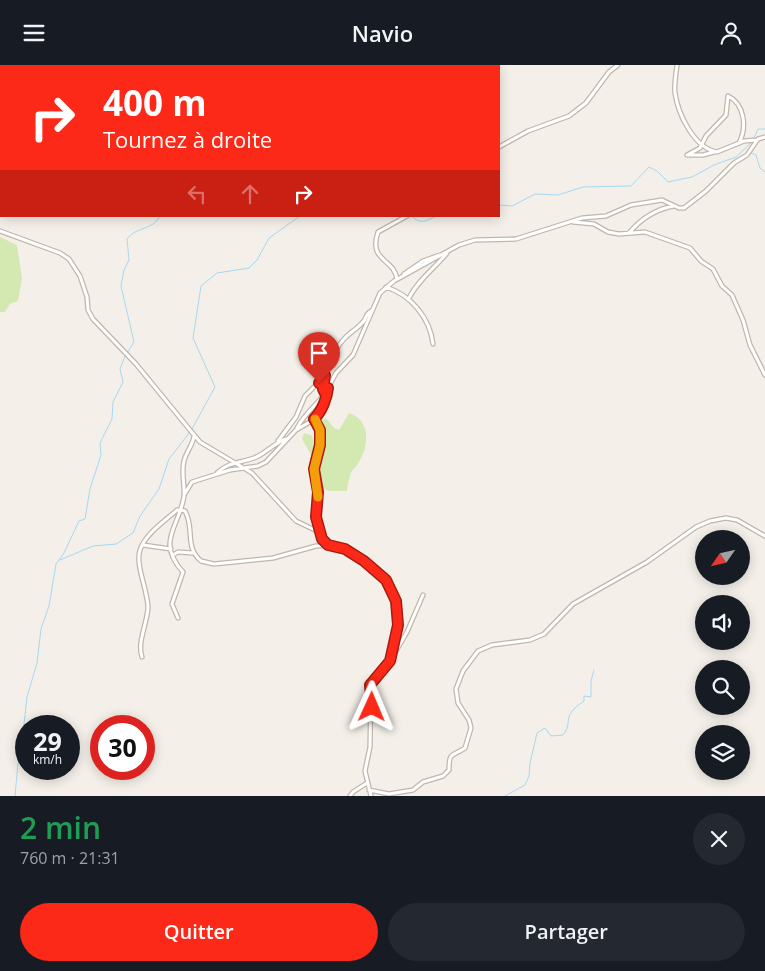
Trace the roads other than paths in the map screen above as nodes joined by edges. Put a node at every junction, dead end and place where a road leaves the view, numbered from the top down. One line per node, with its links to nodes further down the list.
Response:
1 (618, 65): 7 (street)
2 (677, 65): 6 (street)
3 (765, 137): 4 (street)
4 (758, 139): 5 (street); 9 (street)
5 (738, 144): 6 (street); 8 (street)
6 (701, 145): 8 (street); 8 (street)
7 (500, 146)
8 (714, 152)
9 (674, 206): 11 (street); 13 (street)
10 (404, 217): 15 (street)
11 (571, 222): 13 (street); 14 (street)
12 (0, 231): 26 (street)
13 (628, 234): 21 (street)
14 (447, 253): 15 (street); 17 (street)
15 (395, 280): 16 (street)
16 (385, 287): 17 (street); 18 (street)
17 (409, 298): 19 (street)
18 (372, 311): 20 (street); 22 (street)
19 (434, 344)
20 (325, 375): 23 (street); 28 (street)
21 (765, 375)
22 (328, 388): 23 (street); 24 (street)
23 (325, 393): 25 (street)
24 (314, 419): 25 (street); 34 (street)
25 (296, 429): 27 (street)
26 (192, 432): 29 (street); 32 (street)
27 (286, 439): 28 (street); 30 (street)
28 (278, 441): 29 (street)
29 (238, 463): 30 (street); 31 (street)
30 (245, 467): 31 (street); 34 (street)
31 (216, 475): 32 (street)
32 (184, 495): 33 (street)
33 (181, 510): 36 (street); 38 (street); 39 (street)
34 (319, 532): 37 (street)
35 (765, 536): 46 (street)
36 (142, 545): 38 (street); 43 (street)
37 (328, 545): 39 (street); 44 (street)
38 (171, 549): 40 (street)
39 (194, 553): 40 (street)
40 (173, 555): 42 (street)
41 (423, 595): 44 (street)
42 (178, 618)
43 (142, 657)
44 (390, 661): 45 (street)
45 (367, 783): 46 (street); 47 (street)
46 (369, 790): 48 (street)
47 (350, 796)
48 (371, 796)

